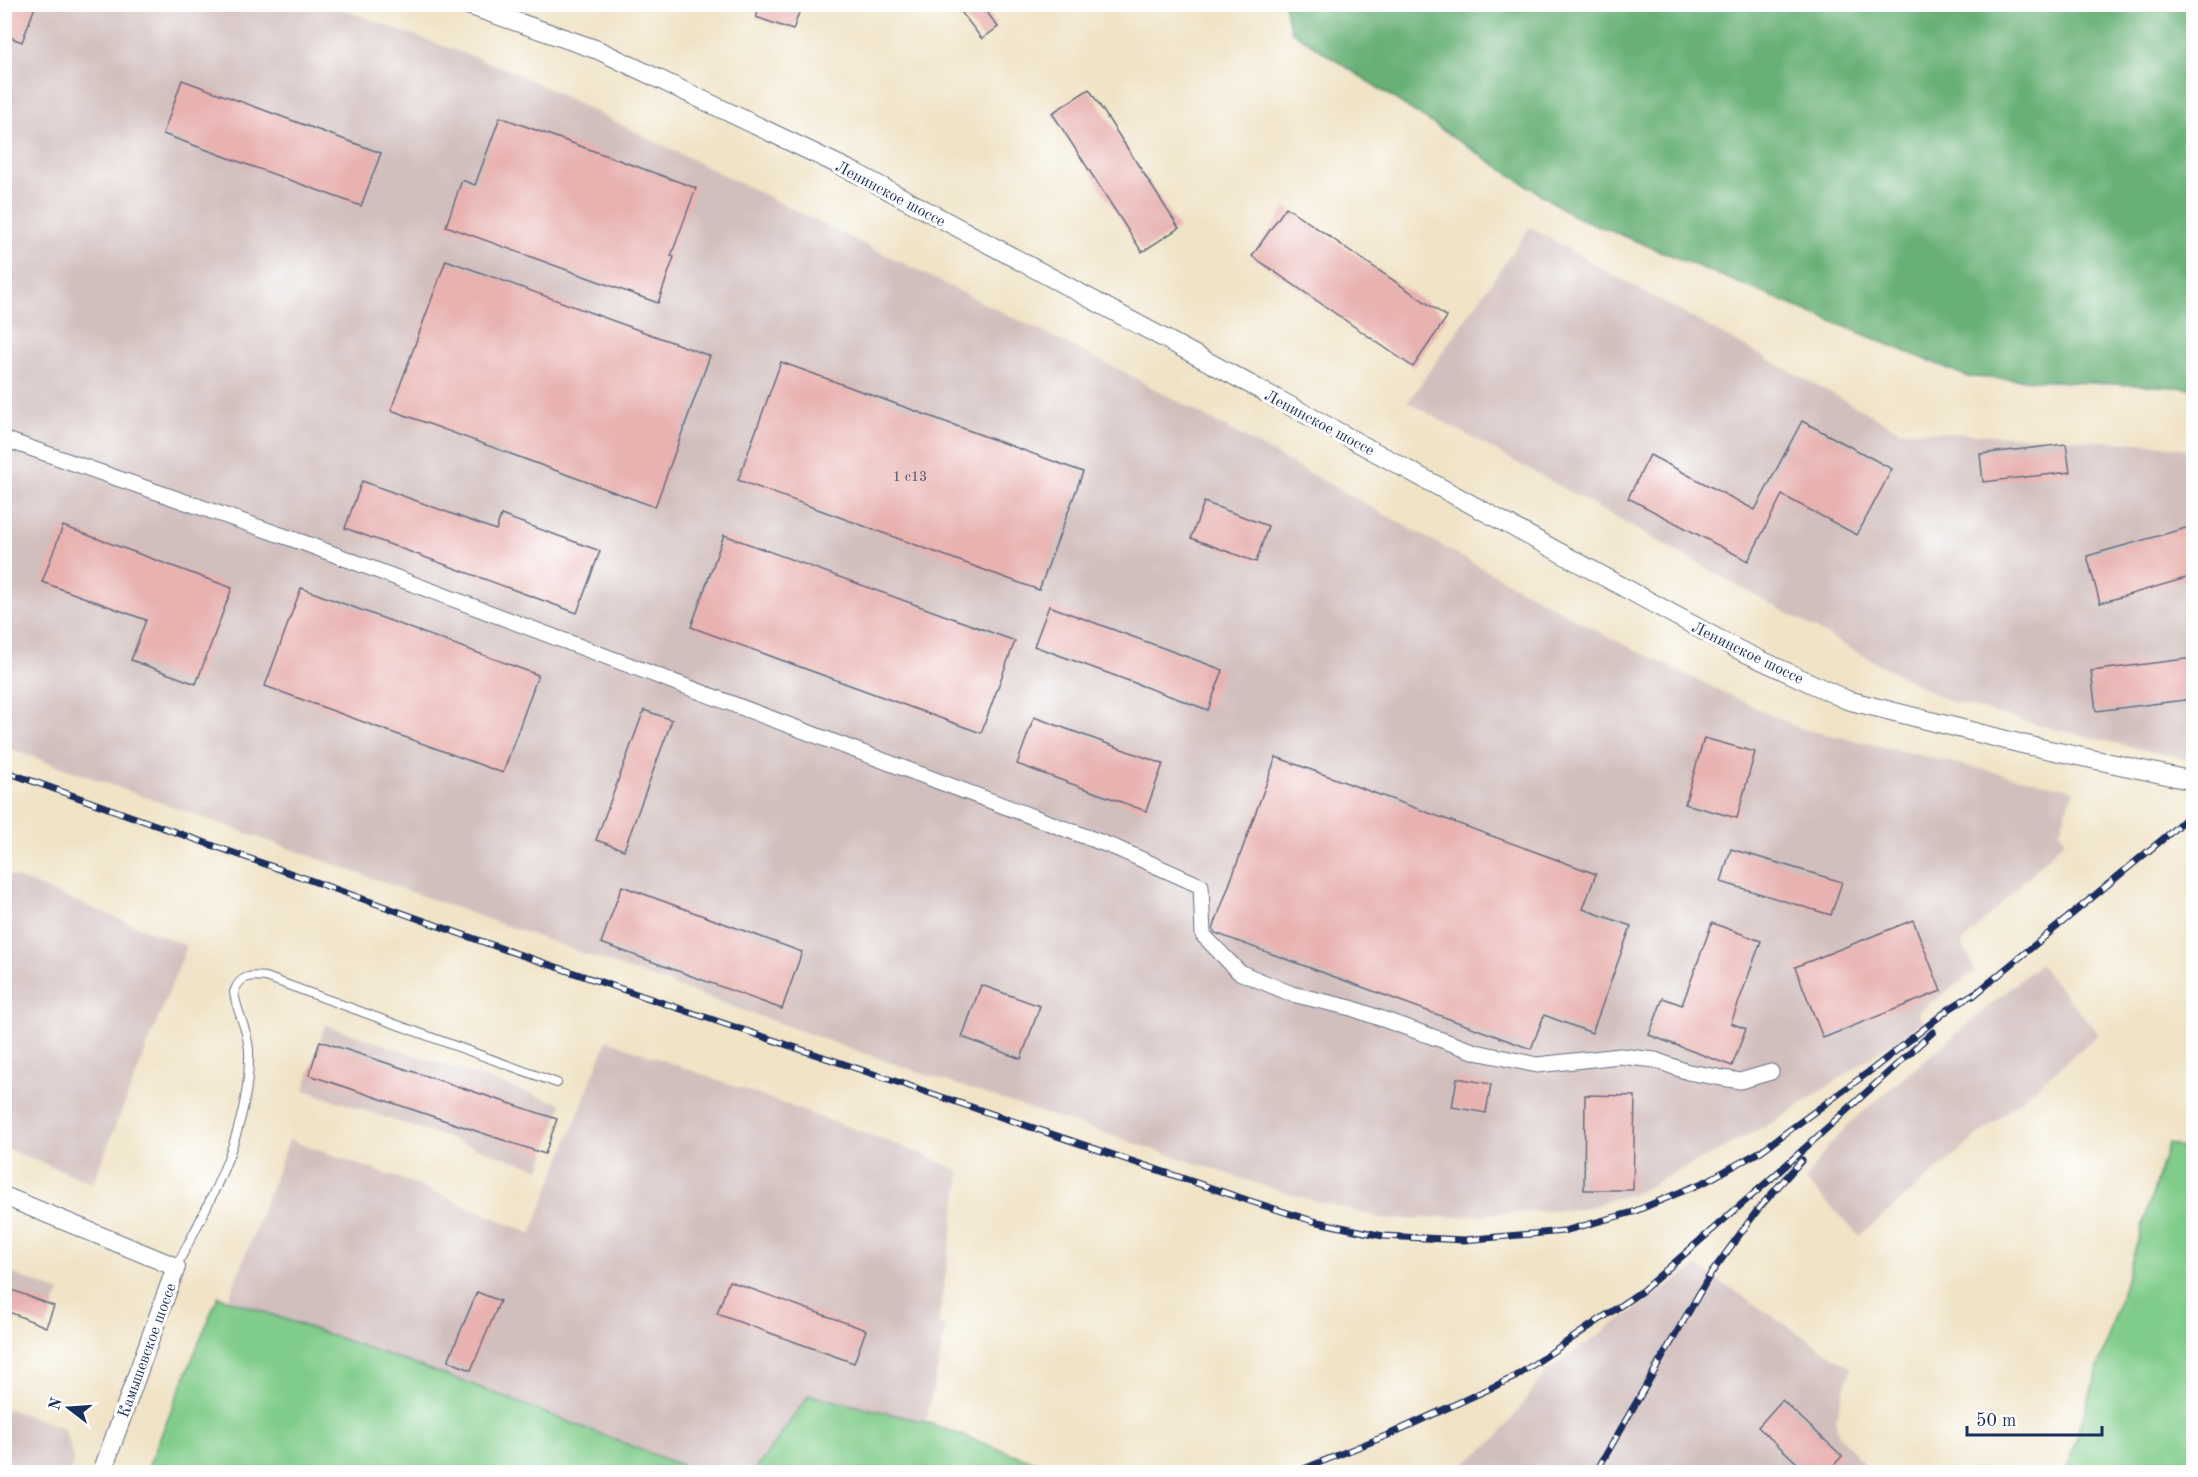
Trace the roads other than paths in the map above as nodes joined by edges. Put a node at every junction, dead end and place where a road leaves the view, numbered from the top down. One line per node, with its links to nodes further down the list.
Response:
1 (465, 4): 3 (street, Ленинское шоссе)
2 (4, 439): 4 (street)
3 (2193, 781)
4 (1771, 1072)
5 (557, 1083): 7 (lane)
6 (4, 1196): 7 (street, Камышевское шоссе)
7 (176, 1267): 8 (street, Камышевское шоссе)
8 (102, 1473)

